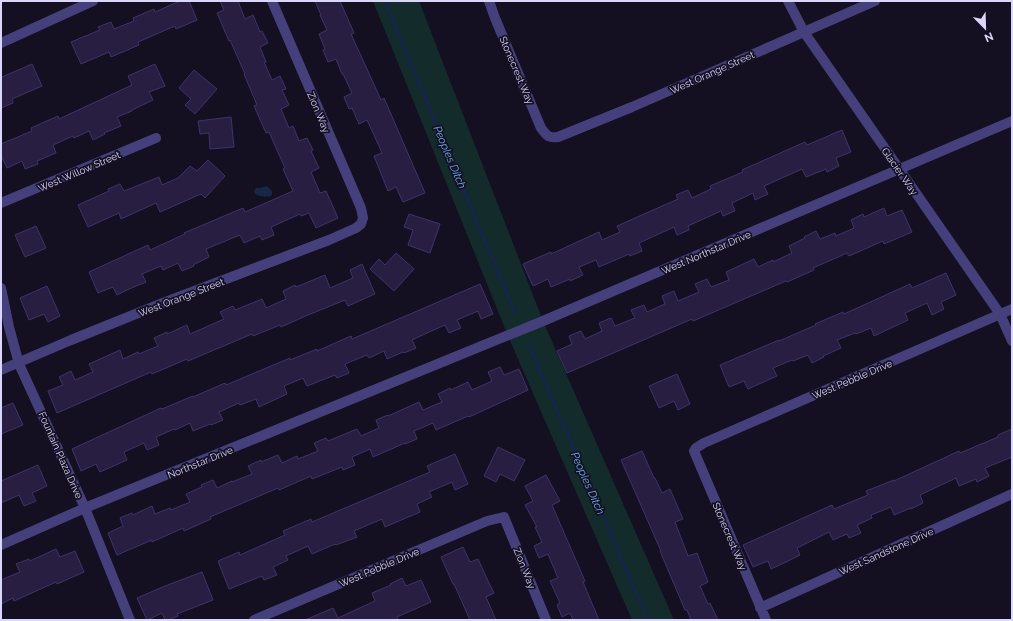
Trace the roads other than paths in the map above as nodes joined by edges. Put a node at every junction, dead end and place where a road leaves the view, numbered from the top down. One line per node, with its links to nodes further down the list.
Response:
1 (93, 1): 7 (street)
2 (272, 1): 13 (street, Zion Way)
3 (489, 1): 9 (street, Stonecrest Way)
4 (788, 1): 6 (street, Glacier Way)
5 (875, 1): 6 (street, West Orange Street)
6 (804, 32): 9 (street, West Orange Street); 11 (street, Glacier Way)
7 (1, 43)
8 (1012, 121): 11 (street, West Northstar Drive)
9 (548, 137)
10 (156, 138): 12 (street, West Willow Street)
11 (899, 169): 16 (street, Glacier Way); 20 (street, West Northstar Drive)
12 (1, 203)
13 (361, 224): 18 (street, West Orange Street)
14 (1, 288): 18 (street, Fountain Plaza Drive)
15 (1012, 309): 16 (street, West Pebble Drive)
16 (1000, 314): 17 (street, Glacier Way); 21 (street, West Pebble Drive)
17 (1012, 341)
18 (19, 362): 19 (street, West Orange Street); 23 (street, Fountain Plaza Drive)
19 (1, 370)
20 (399, 381): 23 (street, Northstar Drive)
21 (694, 452): 26 (street, Stonecrest Way)
22 (1012, 494): 26 (street, West Sandstone Drive)
23 (85, 508): 25 (street, Northstar Drive); 27 (street, Fountain Plaza Drive)
24 (504, 517): 28 (street, West Pebble Drive); 29 (street, Zion Way)
25 (1, 545)
26 (760, 608): 30 (street, Stonecrest Way)
27 (130, 620)
28 (254, 620)
29 (546, 620)
30 (766, 620)

